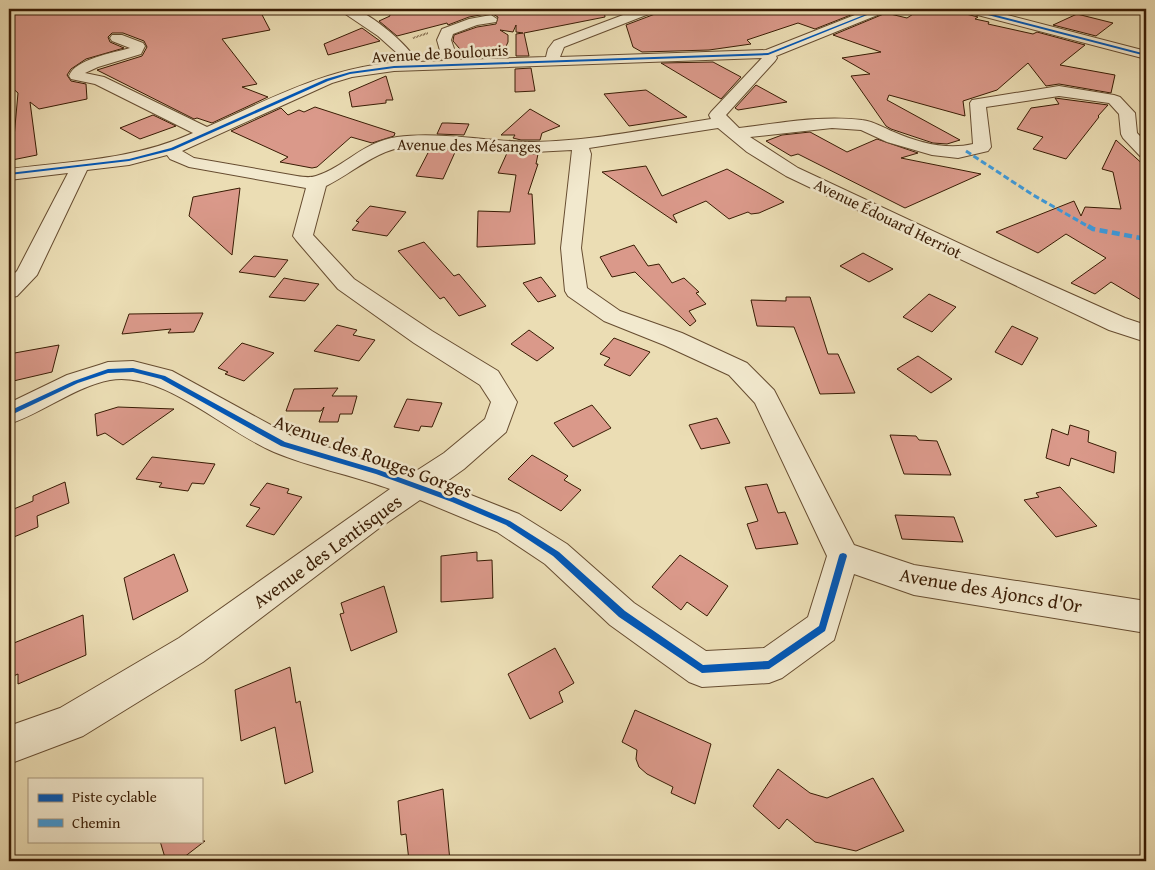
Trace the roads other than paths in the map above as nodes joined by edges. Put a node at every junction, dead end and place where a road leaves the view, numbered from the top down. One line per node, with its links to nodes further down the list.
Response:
1 (344, 9): 12 (street)
2 (650, 9): 10 (street)
3 (881, 9): 8 (street, Avenue de Boulouris)
4 (960, 9): 5 (street)
5 (976, 10): 9 (street)
6 (491, 20): 11 (street)
7 (117, 38): 14 (street)
8 (768, 54): 10 (street, Avenue de Boulouris); 13 (street)
9 (1146, 55)
10 (552, 61): 11 (street, Avenue de Boulouris)
11 (452, 65): 12 (street, Avenue de Boulouris)
12 (412, 66): 14 (street, Avenue de Boulouris)
13 (729, 128): 15 (street, Avenue des Mésanges); 17 (street, Avenue des Mésanges); 22 (street, Avenue Édouard Herriot)
14 (207, 134): 16 (street, Avenue de Boulouris)
15 (580, 144): 20 (street, Avenue des Mésanges); 25 (street)
16 (172, 149): 18 (street, Avenue de Boulouris); 20 (street)
17 (1146, 152)
18 (80, 167): 19 (street, Avenue de Boulouris); 21 (street)
19 (9, 174)
20 (317, 183): 24 (street, Avenue des Lentisques)
21 (9, 291)
22 (1146, 334)
23 (9, 414): 24 (street, Avenue des Rouges Gorges)
24 (417, 486): 25 (street, Avenue des Rouges Gorges); 27 (street, Avenue des Lentisques)
25 (843, 556): 26 (street, Avenue des Ajoncs d'Or)
26 (1146, 617)
27 (9, 745)

